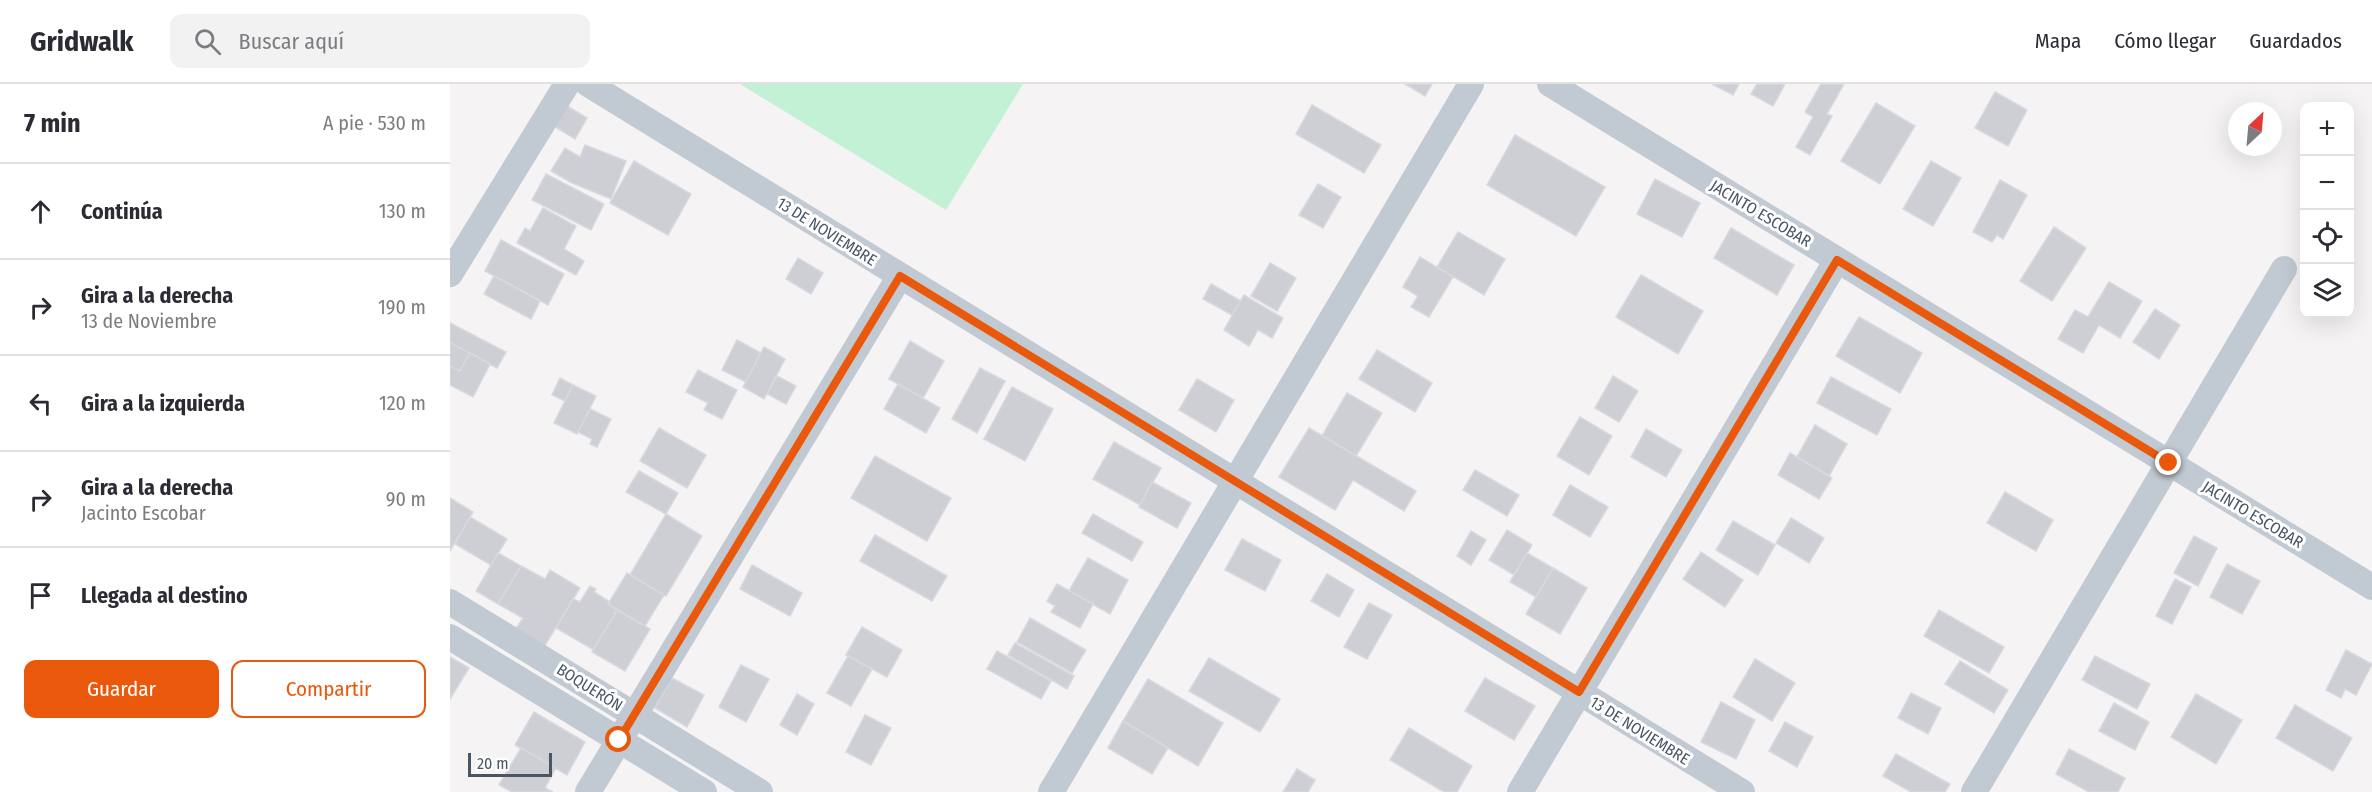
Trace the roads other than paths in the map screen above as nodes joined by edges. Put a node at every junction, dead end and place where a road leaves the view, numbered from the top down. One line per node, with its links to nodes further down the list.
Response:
1 (567, 84): 7 (street)
2 (588, 84): 8 (street, 13 DE NOVIEMBRE)
3 (1471, 84): 10 (street)
4 (1550, 84): 5 (street, JACINTO ESCOBAR)
5 (1837, 260): 9 (street, JACINTO ESCOBAR); 14 (street)
6 (2284, 269): 9 (street)
7 (450, 273)
8 (900, 276): 10 (street, 13 DE NOVIEMBRE); 15 (street)
9 (2169, 463): 11 (street, JACINTO ESCOBAR); 23 (street)
10 (1234, 481): 14 (street, 13 DE NOVIEMBRE); 20 (street)
11 (2372, 587)
12 (450, 602): 15 (street, BOQUERÓN)
13 (450, 637): 16 (street, BOQUERÓN)
14 (1579, 692): 21 (street); 22 (street, 13 DE NOVIEMBRE)
15 (634, 715): 16 (street); 19 (street, BOQUERÓN)
16 (619, 740): 17 (street); 18 (street, BOQUERÓN)
17 (588, 792)
18 (704, 792)
19 (760, 792)
20 (1050, 792)
21 (1520, 792)
22 (1742, 792)
23 (1974, 792)

